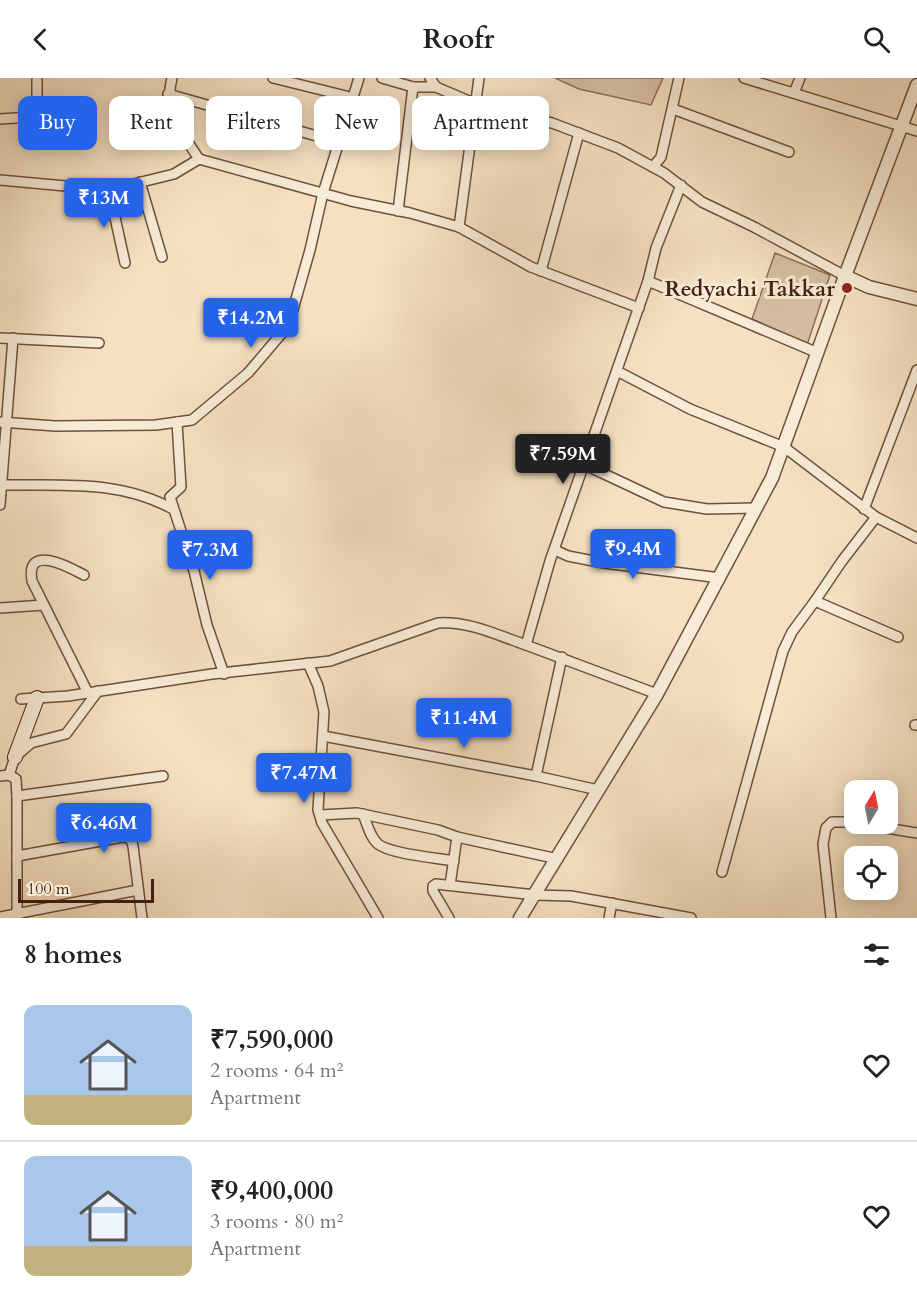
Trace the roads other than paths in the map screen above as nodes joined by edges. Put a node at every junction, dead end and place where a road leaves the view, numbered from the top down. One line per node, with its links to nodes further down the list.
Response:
1 (172, 78): 15 (street)
2 (273, 78): 16 (street)
3 (359, 78): 17 (street)
4 (382, 78): 12 (street)
5 (430, 78): 13 (street)
6 (478, 78): 19 (street)
7 (679, 78): 20 (street)
8 (744, 78): 14 (street)
9 (800, 78): 14 (street)
10 (37, 80): 21 (street)
11 (917, 85): 23 (street)
12 (413, 87): 13 (street); 37 (street)
13 (436, 87): 18 (street)
14 (794, 93): 23 (street)
15 (168, 94): 26 (street); 30 (street)
16 (346, 96)
17 (354, 96)
18 (457, 96)
19 (476, 96)
20 (673, 109): 29 (street); 31 (street)
21 (0, 118)
22 (549, 122): 25 (street)
23 (901, 125): 24 (street); 42 (street)
24 (917, 131)
25 (579, 133): 31 (street); 41 (street)
26 (314, 135)
27 (336, 150): 36 (street)
28 (469, 150): 38 (street)
29 (789, 152)
30 (199, 159): 33 (street); 36 (street)
31 (653, 167): 34 (street)
32 (0, 180): 35 (street)
33 (140, 182): 35 (street); 39 (street)
34 (681, 185): 42 (street); 43 (street)
35 (110, 190): 40 (street)
36 (323, 193): 37 (street); 53 (street)
37 (398, 210): 38 (street)
38 (459, 227): 41 (street)
39 (162, 257)
40 (125, 263)
41 (541, 271): 45 (street)
42 (845, 276): 44 (street); 49 (street)
43 (648, 281): 45 (street); 49 (street)
44 (917, 299)
45 (639, 308): 51 (street)
46 (0, 338): 47 (street)
47 (13, 338): 48 (street); 52 (street)
48 (99, 343)
49 (818, 353): 54 (street)
50 (917, 370): 60 (street)
51 (617, 371): 54 (street); 55 (street)
52 (3, 422): 53 (street); 56 (street)
53 (177, 422): 58 (street)
54 (784, 447): 59 (street); 60 (street)
55 (585, 465): 59 (street); 63 (street)
56 (0, 485): 57 (street); 58 (street)
57 (0, 505)
58 (174, 508): 73 (street)
59 (757, 508): 65 (street)
60 (864, 509): 61 (street)
61 (876, 517): 62 (street); 66 (street)
62 (917, 538)
63 (555, 550): 65 (street); 70 (street)
64 (84, 575): 67 (street)
65 (720, 578): 75 (street)
66 (815, 601): 69 (street); 94 (street)
67 (44, 605): 68 (street); 74 (street)
68 (0, 608)
69 (898, 637)
70 (526, 645): 71 (street); 72 (street)
71 (562, 657): 75 (street); 82 (street)
72 (308, 663): 73 (street); 78 (street)
73 (224, 674): 74 (street)
74 (93, 692): 76 (street); 79 (street)
75 (657, 694): 83 (street)
76 (37, 698): 77 (street); 79 (main road)
77 (21, 699)
78 (323, 736): 82 (street); 86 (street)
79 (15, 757): 80 (street)
80 (5, 776): 84 (street)
81 (163, 776): 84 (street)
82 (536, 776): 83 (street)
83 (598, 790): 92 (street)
84 (17, 796): 91 (street)
85 (363, 814): 86 (street); 90 (street); 93 (street)
86 (320, 815): 103 (street)
87 (844, 822): 108 (street)
88 (898, 830): 89 (street)
89 (917, 833)
90 (457, 837): 92 (street); 93 (street)
91 (17, 856): 96 (street); 100 (street)
92 (558, 859): 97 (street)
93 (454, 861): 95 (street)
94 (722, 872)
95 (450, 885): 97 (street); 104 (street)
96 (138, 890): 99 (street); 102 (street)
97 (535, 895): 98 (street); 105 (street)
98 (612, 903): 106 (street); 107 (street)
99 (43, 913): 100 (street)
100 (17, 916): 101 (street)
101 (0, 917)
102 (142, 918)
103 (378, 918)
104 (449, 918)
105 (520, 918)
106 (609, 918)
107 (691, 918)
108 (831, 918)

